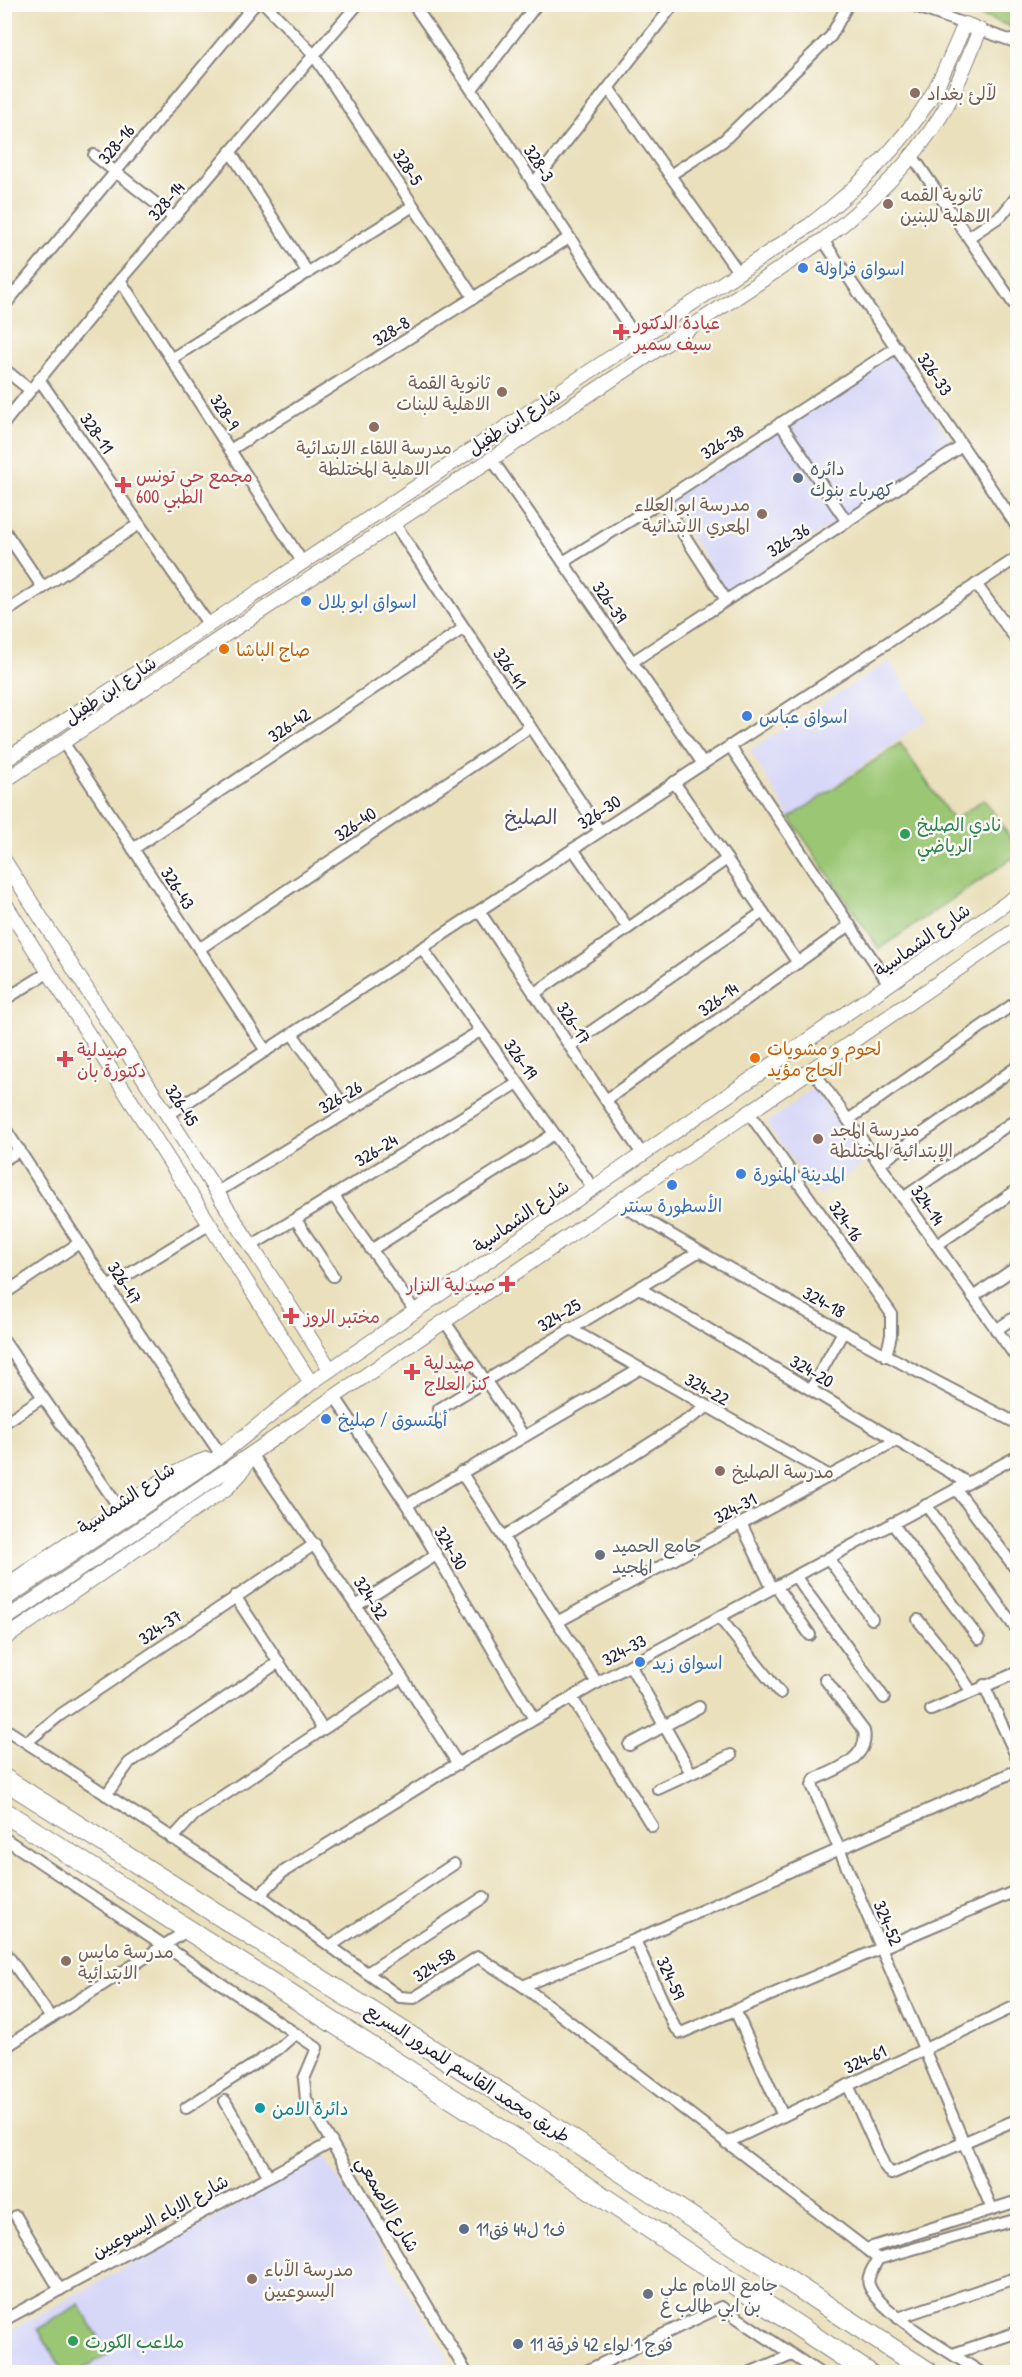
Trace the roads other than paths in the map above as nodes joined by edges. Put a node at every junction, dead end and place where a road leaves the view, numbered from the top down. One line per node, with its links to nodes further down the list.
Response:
1 (255, 4): 18 (street, 328-16)
2 (265, 4): 12 (street, 328-5)
3 (358, 4): 12 (street, 328-14)
4 (413, 4): 13 (street, 328-3)
5 (537, 4): 13 (street)
6 (674, 4): 14 (street)
7 (848, 4): 19 (street)
8 (909, 4): 9 (street)
9 (965, 24): 10 (street); 28 (street, شارع ابن طفيل)
10 (980, 30): 11 (street); 16 (street, شارع ابن طفيل)
11 (1017, 44)
12 (313, 54): 15 (street, 328-14); 22 (street, 328-5)
13 (472, 89): 20 (street, 328-3)
14 (609, 89): 19 (street); 20 (street)
15 (230, 151): 23 (street, 328-14); 27 (street)
16 (911, 154): 24 (street); 26 (street, شارع ابن طفيل)
17 (94, 155): 18 (street)
18 (116, 171): 23 (street); 32 (street, 328-16)
19 (669, 175): 28 (street)
20 (533, 184): 25 (street, 328-3)
21 (1017, 195): 24 (street)
22 (413, 206): 27 (street); 30 (street, 328-5)
23 (173, 217): 29 (street, 328-14)
24 (969, 237): 33 (street)
25 (568, 238): 30 (street, 328-8); 35 (street, 328-3)
26 (823, 240): 34 (street, شارع ابن طفيل); 36 (street, 326-33)
27 (308, 273): 37 (street)
28 (739, 273): 31 (street, شارع ابن طفيل)
29 (120, 280): 37 (street, 328-9); 39 (street, 328-14)
30 (474, 298): 44 (street, 328-8)
31 (690, 305): 34 (street); 35 (street, شارع ابن طفيل)
32 (4, 306)
33 (1017, 310)
34 (700, 321): 45 (street, شارع ابن طفيل)
35 (638, 340): 52 (street, شارع ابن طفيل)
36 (897, 347): 42 (street, 326-38); 43 (street, 326-33)
37 (171, 359): 44 (street, 328-9)
38 (4, 369): 40 (street)
39 (39, 379): 40 (street, 328-14); 49 (street, 328-11)
40 (30, 390): 41 (street, 328-14)
41 (4, 423)
42 (780, 423): 46 (street, 326-38); 47 (street)
43 (962, 446): 47 (street, 326-36); 50 (street, 326-33)
44 (230, 450): 56 (street, 328-9)
45 (491, 458): 48 (street, شارع ابن طفيل); 55 (street, 326-39)
46 (662, 501): 55 (street, 326-38); 59 (street)
47 (847, 522): 59 (street, 326-36)
48 (393, 523): 53 (street, شارع ابن طفيل); 62 (street, 326-41)
49 (139, 524): 58 (street); 61 (street, 328-11)
50 (1017, 528)
51 (4, 530): 58 (street)
52 (348, 533): 53 (street); 56 (street, شارع ابن طفيل)
53 (357, 548): 66 (street, شارع ابن طفيل)
54 (1017, 557): 57 (street, 326-30)
55 (563, 562): 64 (street, 326-39)
56 (303, 563): 61 (street, شارع ابن طفيل)
57 (976, 584): 63 (street); 67 (street, 326-30)
58 (43, 588): 60 (street)
59 (726, 600): 64 (street, 326-36)
60 (4, 613)
61 (209, 625): 68 (street, شارع ابن طفيل)
62 (464, 628): 65 (street, 326-41); 73 (street, 326-42)
63 (1017, 642)
64 (632, 662): 69 (street, 326-39)
65 (530, 727): 72 (street, 326-41); 85 (street, 326-40)
66 (63, 742): 70 (street, شارع ابن طفيل); 73 (street, 326-43)
67 (730, 746): 69 (street, 326-30); 81 (street)
68 (5, 758)
69 (703, 764): 71 (street, 326-30)
70 (4, 781)
71 (674, 782): 72 (street, 326-30); 75 (street)
72 (600, 831): 74 (street, 326-30)
73 (133, 849): 85 (street, 326-43)
74 (573, 849): 79 (street, 326-30); 82 (street)
75 (727, 859): 80 (street); 82 (street)
76 (4, 860): 102 (street, 326-45)
77 (1017, 896): 88 (street, شارع الشماسية)
78 (4, 902): 87 (street)
79 (479, 911): 84 (street, 326-30); 89 (street, 326-17)
80 (763, 912): 86 (street); 94 (street)
81 (850, 925): 86 (street, 326-14); 88 (street)
82 (628, 928): 89 (street)
83 (1017, 928): 97 (street, شارع الشماسية)
84 (422, 948): 92 (street, 326-19); 93 (street, 326-30)
85 (199, 949): 95 (street, 326-43)
86 (798, 963): 99 (street, 326-14)
87 (49, 972): 90 (street); 120 (street)
88 (889, 984): 105 (street, شارع الشماسية)
89 (534, 994): 94 (street, 326-17)
90 (4, 1000)
91 (1017, 1001): 104 (street)
92 (480, 1030): 98 (street, 326-19); 100 (street, 326-26)
93 (292, 1034): 95 (street, 326-30); 100 (street)
94 (570, 1046): 99 (street, 326-17)
95 (266, 1051): 102 (street, 326-30)
96 (1017, 1066): 112 (street)
97 (812, 1069): 101 (street, شارع الشماسية); 104 (street, 324-14)
98 (518, 1083): 107 (street, 326-19); 116 (street, 326-24)
99 (606, 1100): 110 (street, 326-17)
100 (348, 1111): 115 (street, 326-26)
101 (749, 1113): 108 (street, شارع الشماسية); 139 (street, 324-16)
102 (168, 1115): 115 (street, 326-45)
103 (1017, 1118): 117 (street)
104 (848, 1120): 112 (street, 324-14)
105 (683, 1126): 108 (street); 110 (street, شارع الشماسية)
106 (4, 1127): 109 (street, 326-47)
107 (554, 1134): 113 (street, 326-19); 124 (street)
108 (697, 1148): 118 (street, شارع الشماسية)
109 (20, 1150): 111 (street); 121 (street, 326-47)
110 (642, 1154): 113 (street, شارع الشماسية)
111 (4, 1160)
112 (879, 1164): 117 (street, 324-14)
113 (593, 1188): 132 (street, شارع الشماسية)
114 (1017, 1189): 122 (street)
115 (217, 1192): 123 (street, 326-45)
116 (333, 1195): 119 (street, 326-24); 124 (street)
117 (903, 1198): 122 (street, 324-14)
118 (618, 1203): 125 (street, 324-18); 134 (street, شارع الشماسية)
119 (296, 1220): 123 (street, 326-24); 127 (street)
120 (210, 1224): 128 (street); 144 (street)
121 (79, 1243): 128 (street, 326-47); 130 (street)
122 (937, 1245): 131 (street, 324-14)
123 (251, 1246): 142 (street, 326-45)
124 (371, 1250): 132 (street)
125 (698, 1252): 129 (street, 324-25); 137 (street, 324-18)
126 (1017, 1266): 131 (street)
127 (333, 1276)
128 (108, 1287): 154 (street, 326-47)
129 (639, 1288): 135 (street, 324-25); 145 (street, 324-20)
130 (4, 1294)
131 (973, 1297): 136 (street, 324-14)
132 (415, 1311): 142 (street, شارع الشماسية)
133 (1017, 1315): 136 (street)
134 (445, 1322): 143 (street); 146 (street, شارع الشماسية)
135 (569, 1328): 141 (street, 324-22); 143 (street, 324-25)
136 (996, 1330): 140 (street, 324-14)
137 (843, 1332): 139 (street, 324-18); 145 (street)
138 (4, 1341): 147 (street)
139 (886, 1356): 151 (street, 324-18)
140 (1017, 1360)
141 (640, 1369): 148 (street, 324-22); 152 (street)
142 (330, 1370): 144 (street, شارع الشماسية)
143 (486, 1380): 149 (street, 324-25); 152 (street)
144 (311, 1383): 154 (street, شارع الشماسية)
145 (811, 1389): 153 (street, 324-20)
146 (335, 1397): 155 (street, شارع الشماسية); 161 (street, 324-30)
147 (42, 1398): 150 (street); 163 (street)
148 (706, 1408): 158 (street, 324-22); 166 (street)
149 (439, 1409)
150 (4, 1423)
151 (1017, 1424)
152 (523, 1435): 157 (street)
153 (897, 1440): 158 (street, 324-31); 159 (street, 324-20)
154 (221, 1455): 163 (street); 175 (street, شارع الشماسية)
155 (251, 1455): 167 (street, 324-32); 179 (street, شارع الشماسية); 184 (street)
156 (1017, 1456): 159 (street, 324-33)
157 (460, 1472): 161 (street); 166 (street)
158 (830, 1476): 164 (street, 324-31)
159 (968, 1483): 160 (street, 324-33)
160 (956, 1489): 162 (street, 324-33); 170 (street)
161 (407, 1505): 168 (street, 324-30)
162 (926, 1505): 165 (street, 324-33); 182 (street)
163 (120, 1509): 172 (street)
164 (741, 1524): 173 (street); 181 (street, 324-31)
165 (892, 1524): 169 (street, 324-33); 185 (street)
166 (503, 1537): 181 (street)
167 (315, 1544): 174 (street, 324-37); 176 (street, 324-32)
168 (436, 1555): 176 (street); 199 (street, 324-30)
169 (828, 1558): 171 (street, 324-33); 178 (street)
170 (1017, 1572)
171 (795, 1576): 173 (street, 324-33); 196 (street)
172 (4, 1587)
173 (774, 1587): 177 (street, 324-33); 183 (street)
174 (235, 1596): 186 (street); 203 (street, 324-37)
175 (4, 1600)
176 (356, 1606): 189 (street, 324-32)
177 (719, 1617): 187 (street, 324-33); 194 (street)
178 (872, 1619)
179 (4, 1620)
180 (918, 1620): 193 (street)
181 (557, 1622): 191 (street)
182 (1014, 1626)
183 (810, 1635)
184 (4, 1639)
185 (979, 1639)
186 (279, 1662): 202 (street); 212 (street)
187 (630, 1665): 191 (street, 324-33); 200 (street)
188 (1017, 1672): 192 (street)
189 (402, 1677): 202 (street); 207 (street, 324-32)
190 (825, 1679): 217 (street, 324-52)
191 (597, 1683): 195 (street, 324-33)
192 (984, 1685): 193 (street); 206 (street)
193 (971, 1691): 198 (street)
194 (780, 1693)
195 (572, 1698): 199 (street, 324-33); 214 (street)
196 (884, 1698)
197 (699, 1707): 200 (street)
198 (931, 1710)
199 (534, 1719): 207 (street, 324-33)
200 (664, 1725): 204 (street); 209 (street)
201 (4, 1728): 203 (street, 324-58)
202 (322, 1728): 216 (street)
203 (27, 1742): 212 (street, 324-58)
204 (629, 1745)
205 (731, 1755): 209 (street)
206 (1017, 1760)
207 (458, 1764): 220 (street, 324-33)
208 (1017, 1770): 217 (street)
209 (691, 1773): 211 (street)
210 (4, 1779): 263 (highway, طريق محمد القاسم للمرور السريع)
211 (658, 1789)
212 (106, 1795): 216 (street, 324-58)
213 (4, 1812): 222 (highway, طريق محمد القاسم للمرور السريع)
214 (652, 1826)
215 (4, 1838): 224 (street)
216 (172, 1839): 220 (street, 324-58)
217 (838, 1850): 223 (street); 226 (street, 324-52)
218 (454, 1864): 225 (street)
219 (1017, 1890): 226 (street, 324-59)
220 (260, 1895): 225 (street, 324-58)
221 (484, 1898): 228 (street)
222 (188, 1930): 224 (street); 262 (highway, طريق محمد القاسم للمرور السريع)
223 (635, 1940): 229 (street); 231 (street, 324-59)
224 (166, 1945): 232 (street); 233 (street)
225 (330, 1946): 228 (street, 324-58)
226 (880, 1948): 231 (street, 324-59); 235 (street, 324-52)
227 (5, 1952): 232 (street)
228 (367, 1973): 229 (street, 324-58)
229 (523, 1986): 243 (street, 324-58)
230 (1017, 2005): 235 (street, 324-61)
231 (735, 2010): 239 (street)
232 (51, 2018): 234 (street)
233 (296, 2034): 238 (street); 241 (street, شارع الاصمعي)
234 (4, 2048)
235 (924, 2049): 236 (street, 324-61); 242 (street, 324-52)
236 (848, 2085): 239 (street, 324-61); 242 (street)
237 (225, 2101): 244 (street)
238 (186, 2108)
239 (783, 2116): 243 (street, 324-61)
240 (1017, 2119): 242 (street)
241 (332, 2142): 244 (street, شارع الاباء اليسوعيين); 258 (street, شارع الاصمعي)
242 (963, 2142): 246 (street, 324-52)
243 (726, 2143): 249 (street, 324-58)
244 (268, 2175): 252 (street, شارع الاباء اليسوعيين)
245 (1017, 2201): 246 (street)
246 (992, 2209): 249 (street)
247 (16, 2216): 252 (street)
248 (1017, 2219): 250 (street)
249 (866, 2249): 250 (street, 324-58)
250 (878, 2259): 253 (street)
251 (1017, 2277): 253 (street)
252 (60, 2290): 254 (street, شارع الاباء اليسوعيين)
253 (898, 2318): 256 (street)
254 (4, 2320)
255 (1017, 2332): 256 (street)
256 (953, 2354): 264 (street)
257 (792, 2355): 259 (street); 260 (street); 261 (street)
258 (466, 2373)
259 (584, 2373)
260 (751, 2373)
261 (818, 2373)
262 (867, 2373)
263 (928, 2373)
264 (980, 2373)

